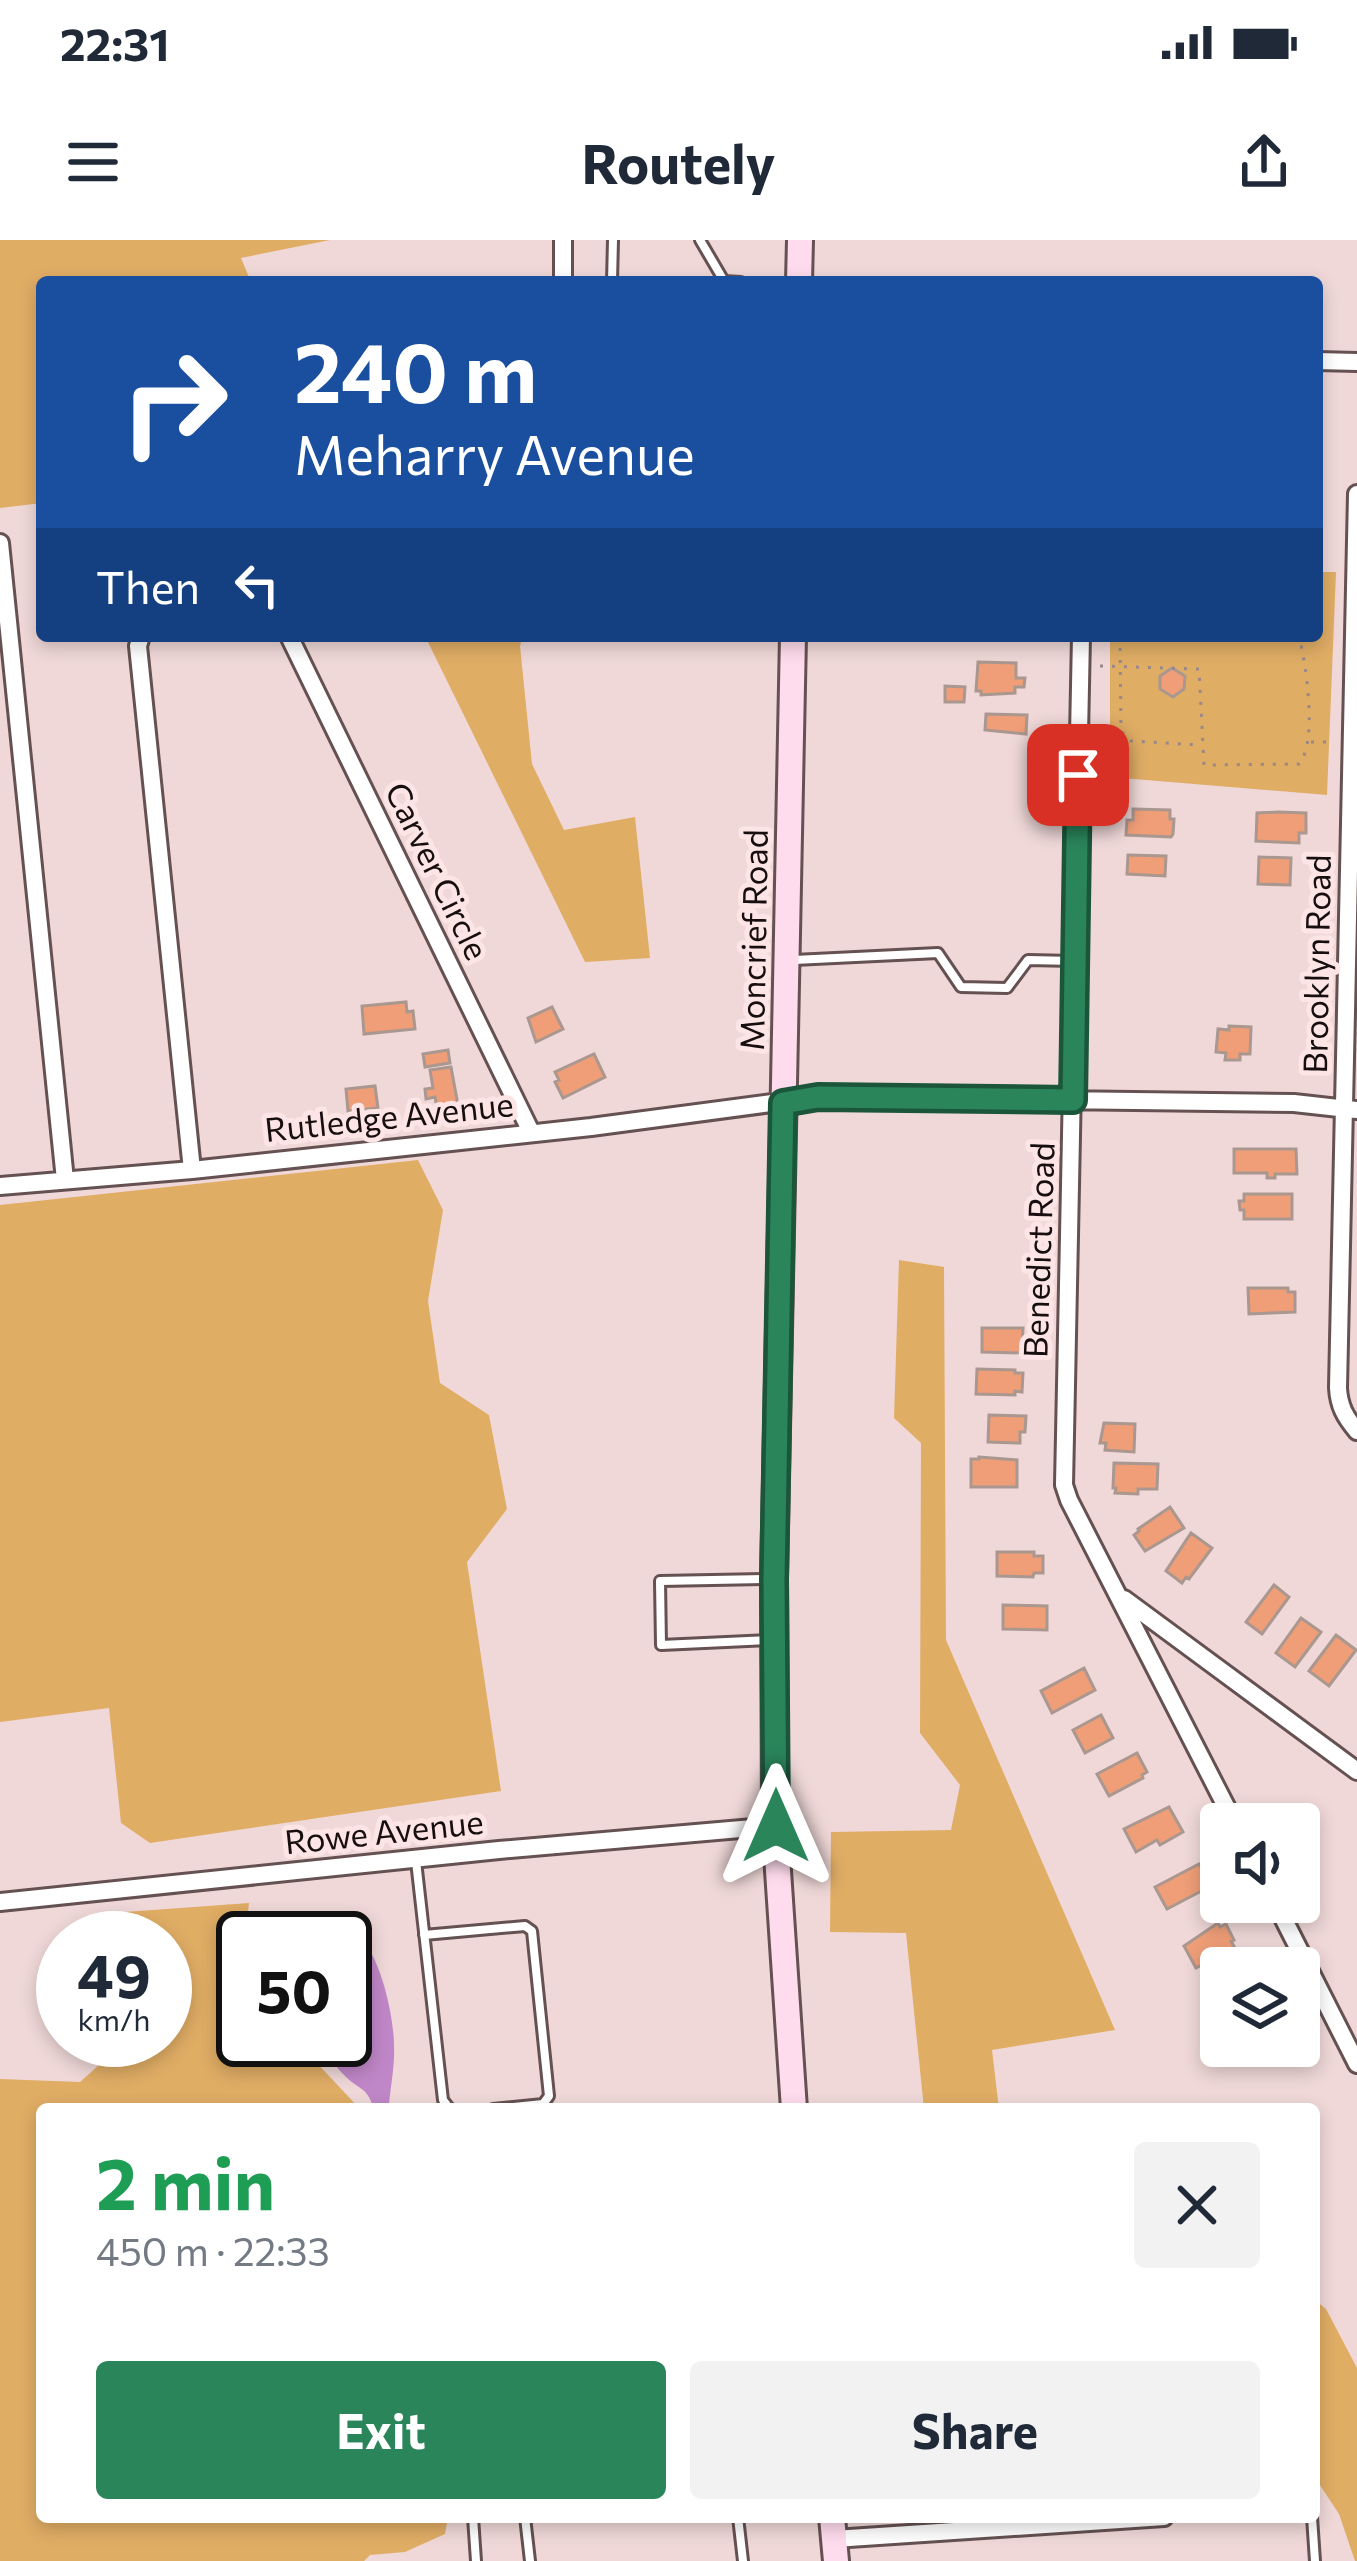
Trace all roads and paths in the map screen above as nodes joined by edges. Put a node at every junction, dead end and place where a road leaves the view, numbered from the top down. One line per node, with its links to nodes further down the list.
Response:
1 (563, 240): 5 (street)
2 (613, 240): 6 (lane)
3 (700, 240): 7 (lane)
4 (800, 240): 8 (main road)
5 (562, 276)
6 (611, 276)
7 (721, 276)
8 (799, 276)
9 (1323, 361): 10 (street)
10 (1357, 362)
11 (1357, 494): 23 (street, Brooklyn Road)
12 (1, 544): 31 (street)
13 (139, 642): 30 (street)
14 (292, 642): 29 (street, Carver Circle)
15 (793, 642): 24 (main road, Moncrief Road)
16 (1082, 642): 25 (street, Benedict Road)
17 (1120, 642): 20 (path)
18 (1300, 642): 21 (path)
19 (1098, 666): 20 (path)
20 (1120, 667): 22 (path); 22 (path)
21 (1309, 742): 22 (path); 23 (path)
22 (1202, 745)
23 (1349, 747): 28 (street, Brooklyn Road)
24 (786, 961): 25 (lane); 27 (main road, Moncrief Road)
25 (1074, 961): 26 (street, Benedict Road)
26 (1073, 1100): 27 (street, Rutledge Avenue); 28 (street, Rutledge Avenue); 35 (street, Benedict Road)
27 (783, 1103): 29 (street, Rutledge Avenue); 34 (main road, Moncrief Road)
28 (1350, 1108): 33 (street, Brooklyn Road)
29 (531, 1132): 30 (street, Rutledge Avenue)
30 (192, 1169): 31 (street, Rutledge Avenue)
31 (65, 1180): 32 (street, Rutledge Avenue)
32 (0, 1186)
33 (1357, 1431)
34 (774, 1579): 36 (main road, Moncrief Road); 36 (lane)
35 (1119, 1595): 37 (street); 38 (street, Benedict Road)
36 (774, 1640): 39 (main road, Moncrief Road)
37 (1357, 1771)
38 (1224, 1803)
39 (776, 1826): 40 (street, Rowe Avenue); 47 (main road, Moncrief Road)
40 (416, 1860): 41 (street, Rowe Avenue); 43 (lane)
41 (0, 1902)
42 (1286, 1923): 44 (street)
43 (424, 1935): 45 (lane); 46 (lane)
44 (1357, 2064)
45 (444, 2103)
46 (544, 2103)
47 (794, 2103)
48 (473, 2523): 54 (lane)
49 (526, 2523): 55 (lane)
50 (739, 2523): 56 (lane)
51 (1074, 2523): 53 (street)
52 (1312, 2523): 57 (lane)
53 (834, 2539)
54 (476, 2561)
55 (530, 2561)
56 (742, 2561)
57 (1315, 2561)

